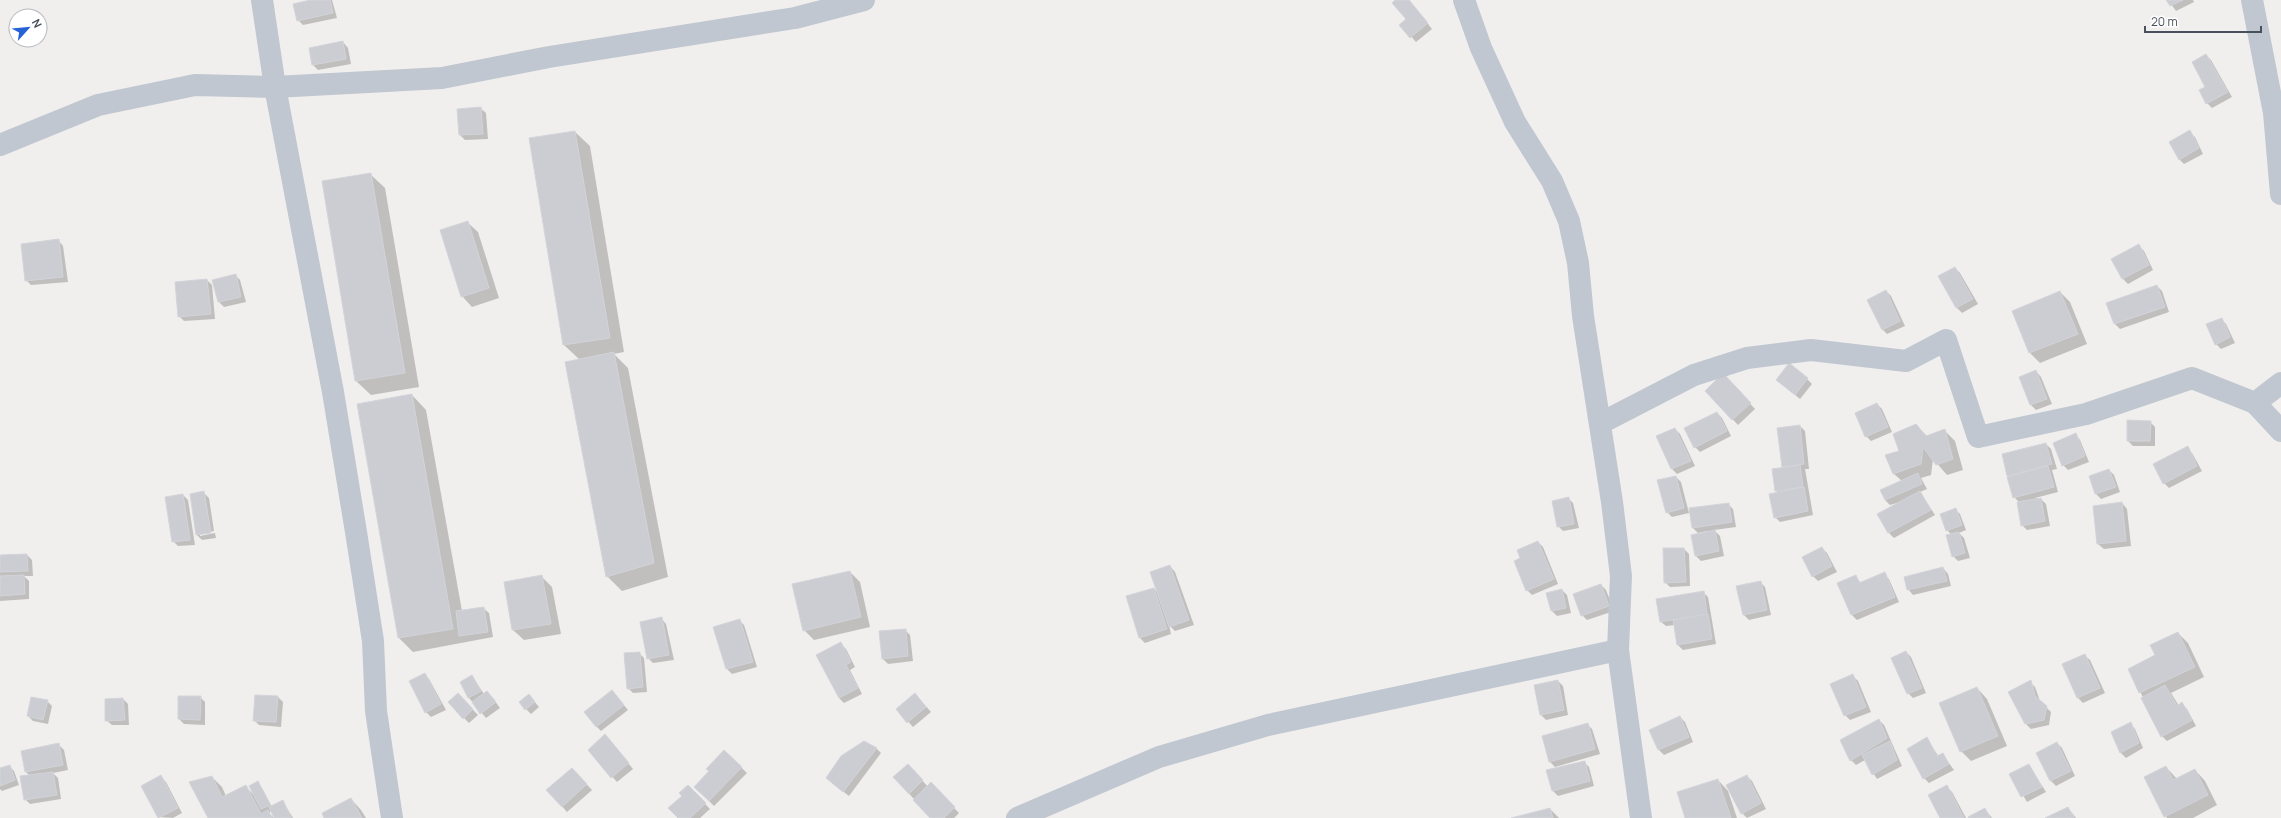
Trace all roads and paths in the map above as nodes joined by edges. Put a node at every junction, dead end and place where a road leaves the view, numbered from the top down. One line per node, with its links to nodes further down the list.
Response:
1 (262, 0): 5 (street)
2 (864, 0): 5 (street)
3 (1464, 0): 10 (street)
4 (2252, 0): 7 (street)
5 (275, 87): 6 (street); 13 (street)
6 (0, 145)
7 (2281, 194)
8 (2281, 383): 9 (street)
9 (2255, 403): 10 (street); 11 (street)
10 (1601, 423): 12 (street)
11 (2281, 431)
12 (1618, 650): 14 (street); 15 (street)
13 (392, 818)
14 (1017, 818)
15 (1641, 818)

